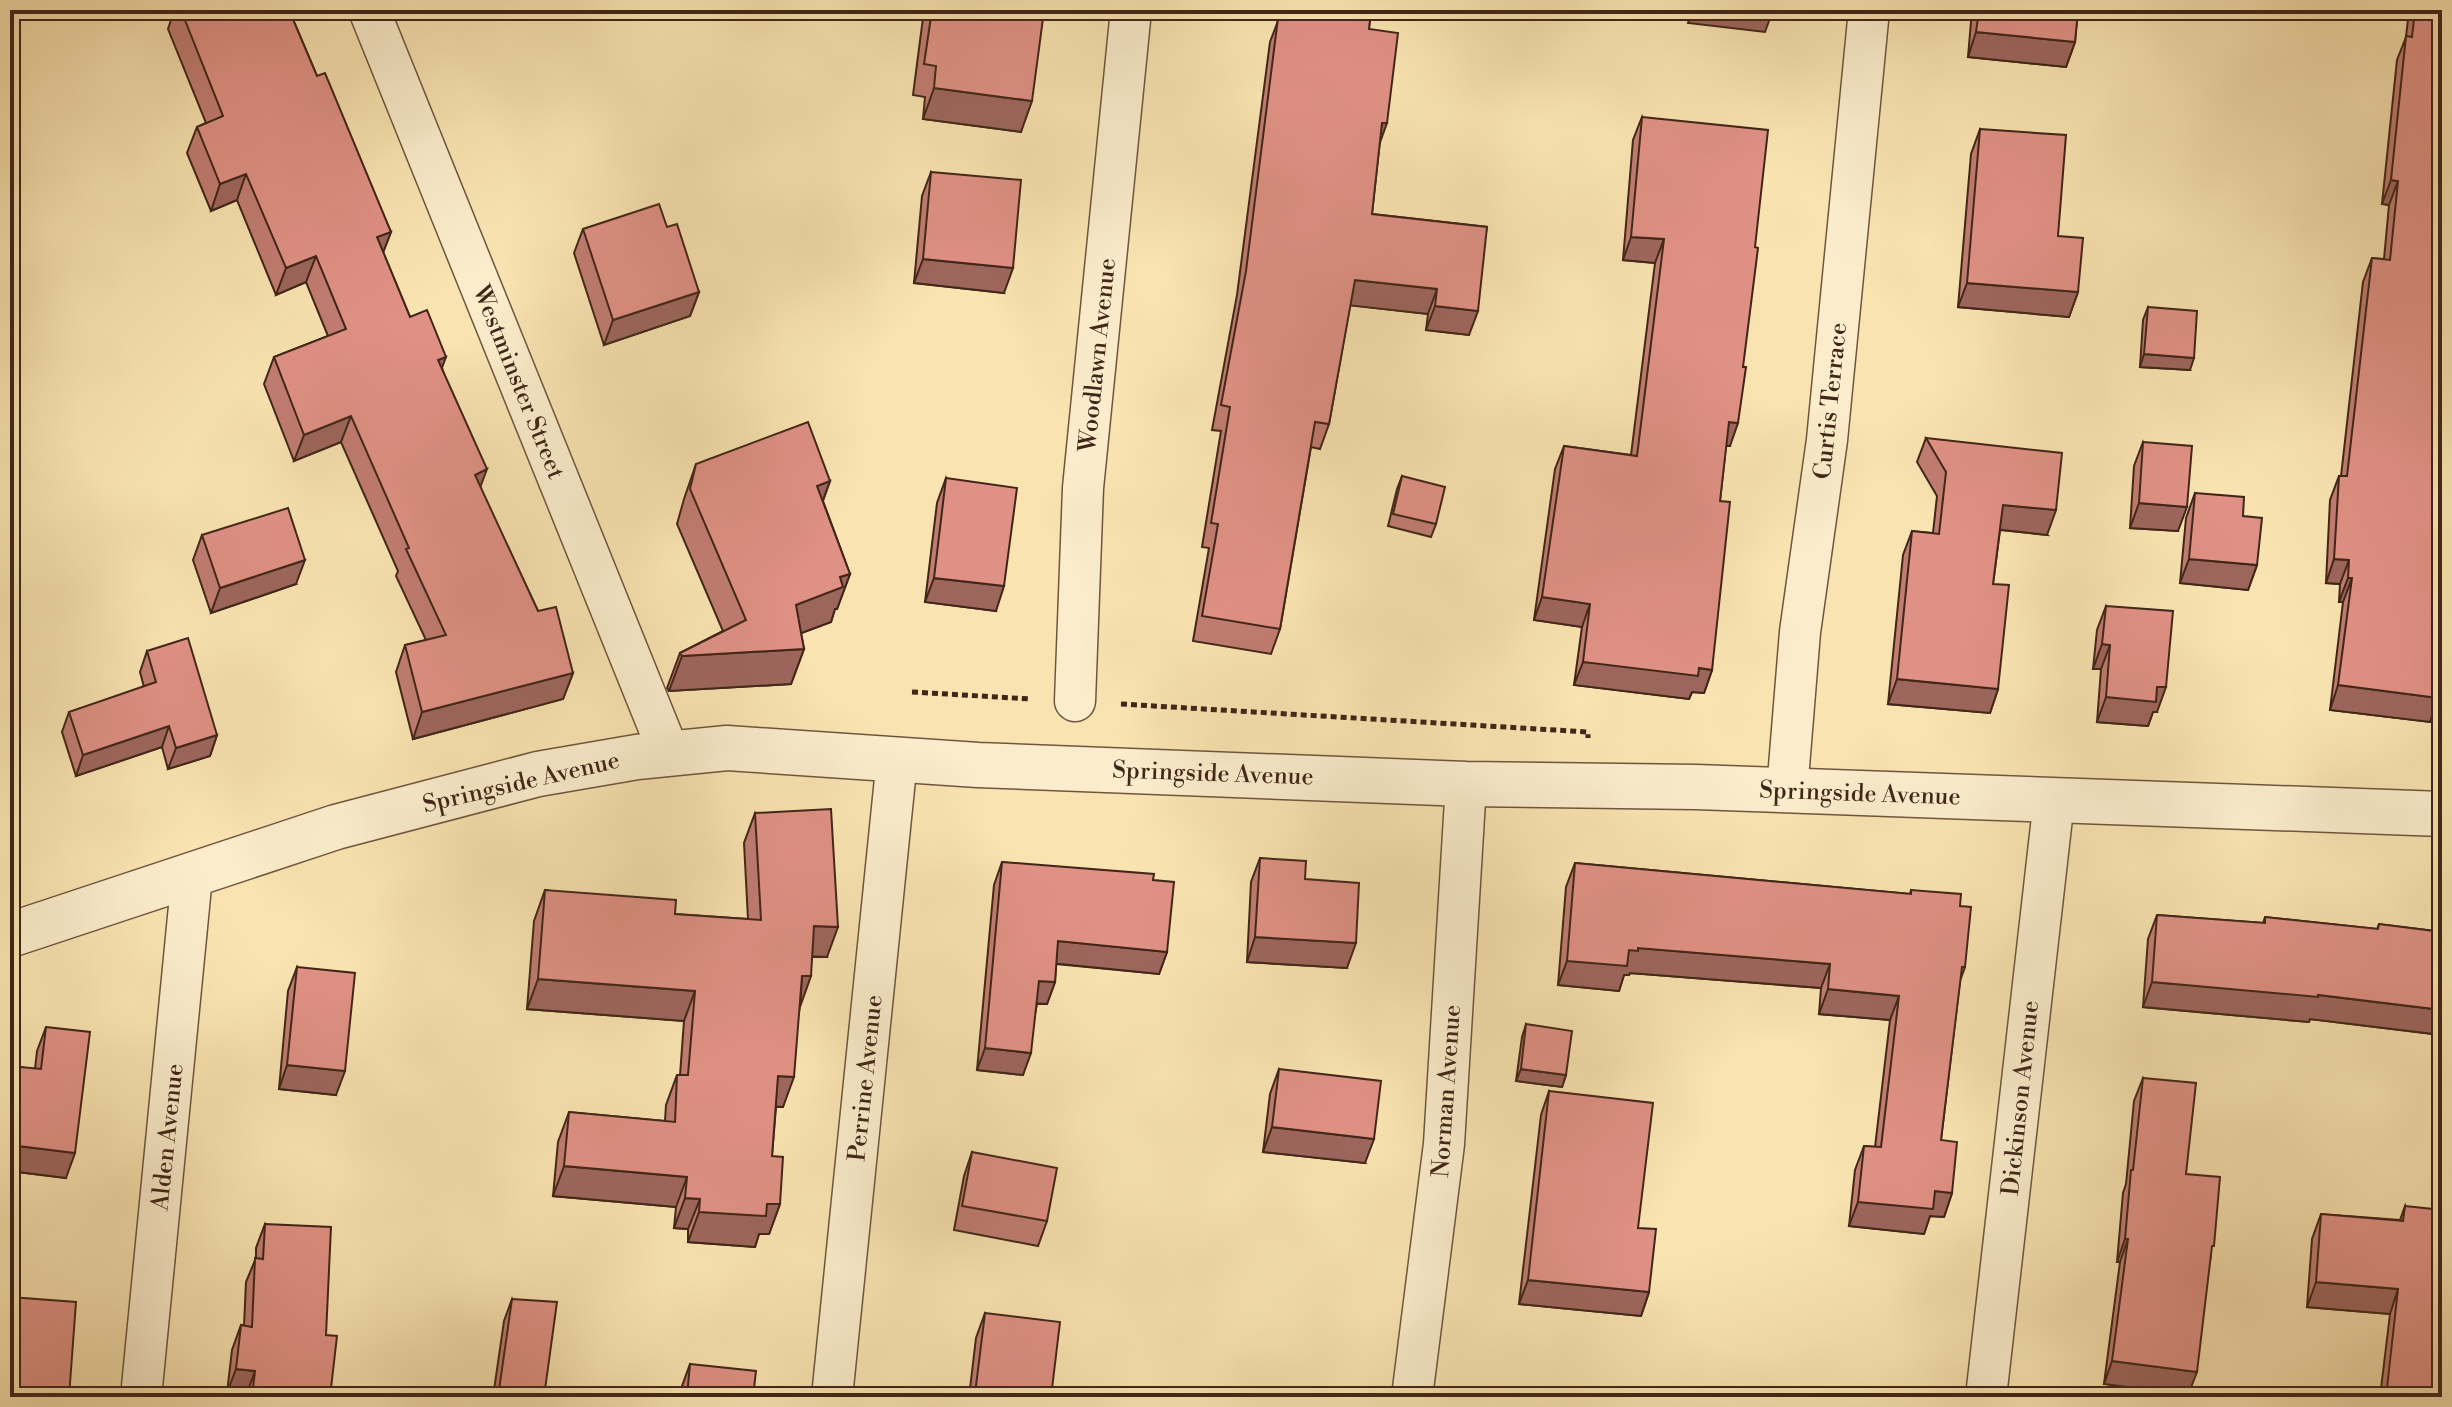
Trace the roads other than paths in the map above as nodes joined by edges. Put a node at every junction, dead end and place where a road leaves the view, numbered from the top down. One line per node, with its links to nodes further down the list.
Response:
1 (369, 10): 5 (street, Westminster Street)
2 (1131, 10): 4 (street, Woodlawn Avenue)
3 (1869, 10): 8 (street, Curtis Terrace)
4 (1075, 701)
5 (669, 753): 6 (street, Springside Avenue); 11 (street, Springside Avenue)
6 (897, 759): 7 (street, Springside Avenue); 14 (street, Perrine Avenue)
7 (1466, 784): 8 (street, Springside Avenue); 15 (street, Norman Avenue)
8 (1787, 791): 9 (street, Springside Avenue)
9 (2054, 800): 10 (street, Springside Avenue); 16 (street, Dickinson Avenue)
10 (2442, 814)
11 (192, 876): 12 (street, Springside Avenue); 13 (street, Alden Avenue)
12 (10, 935)
13 (141, 1397)
14 (832, 1397)
15 (1412, 1397)
16 (1986, 1397)

